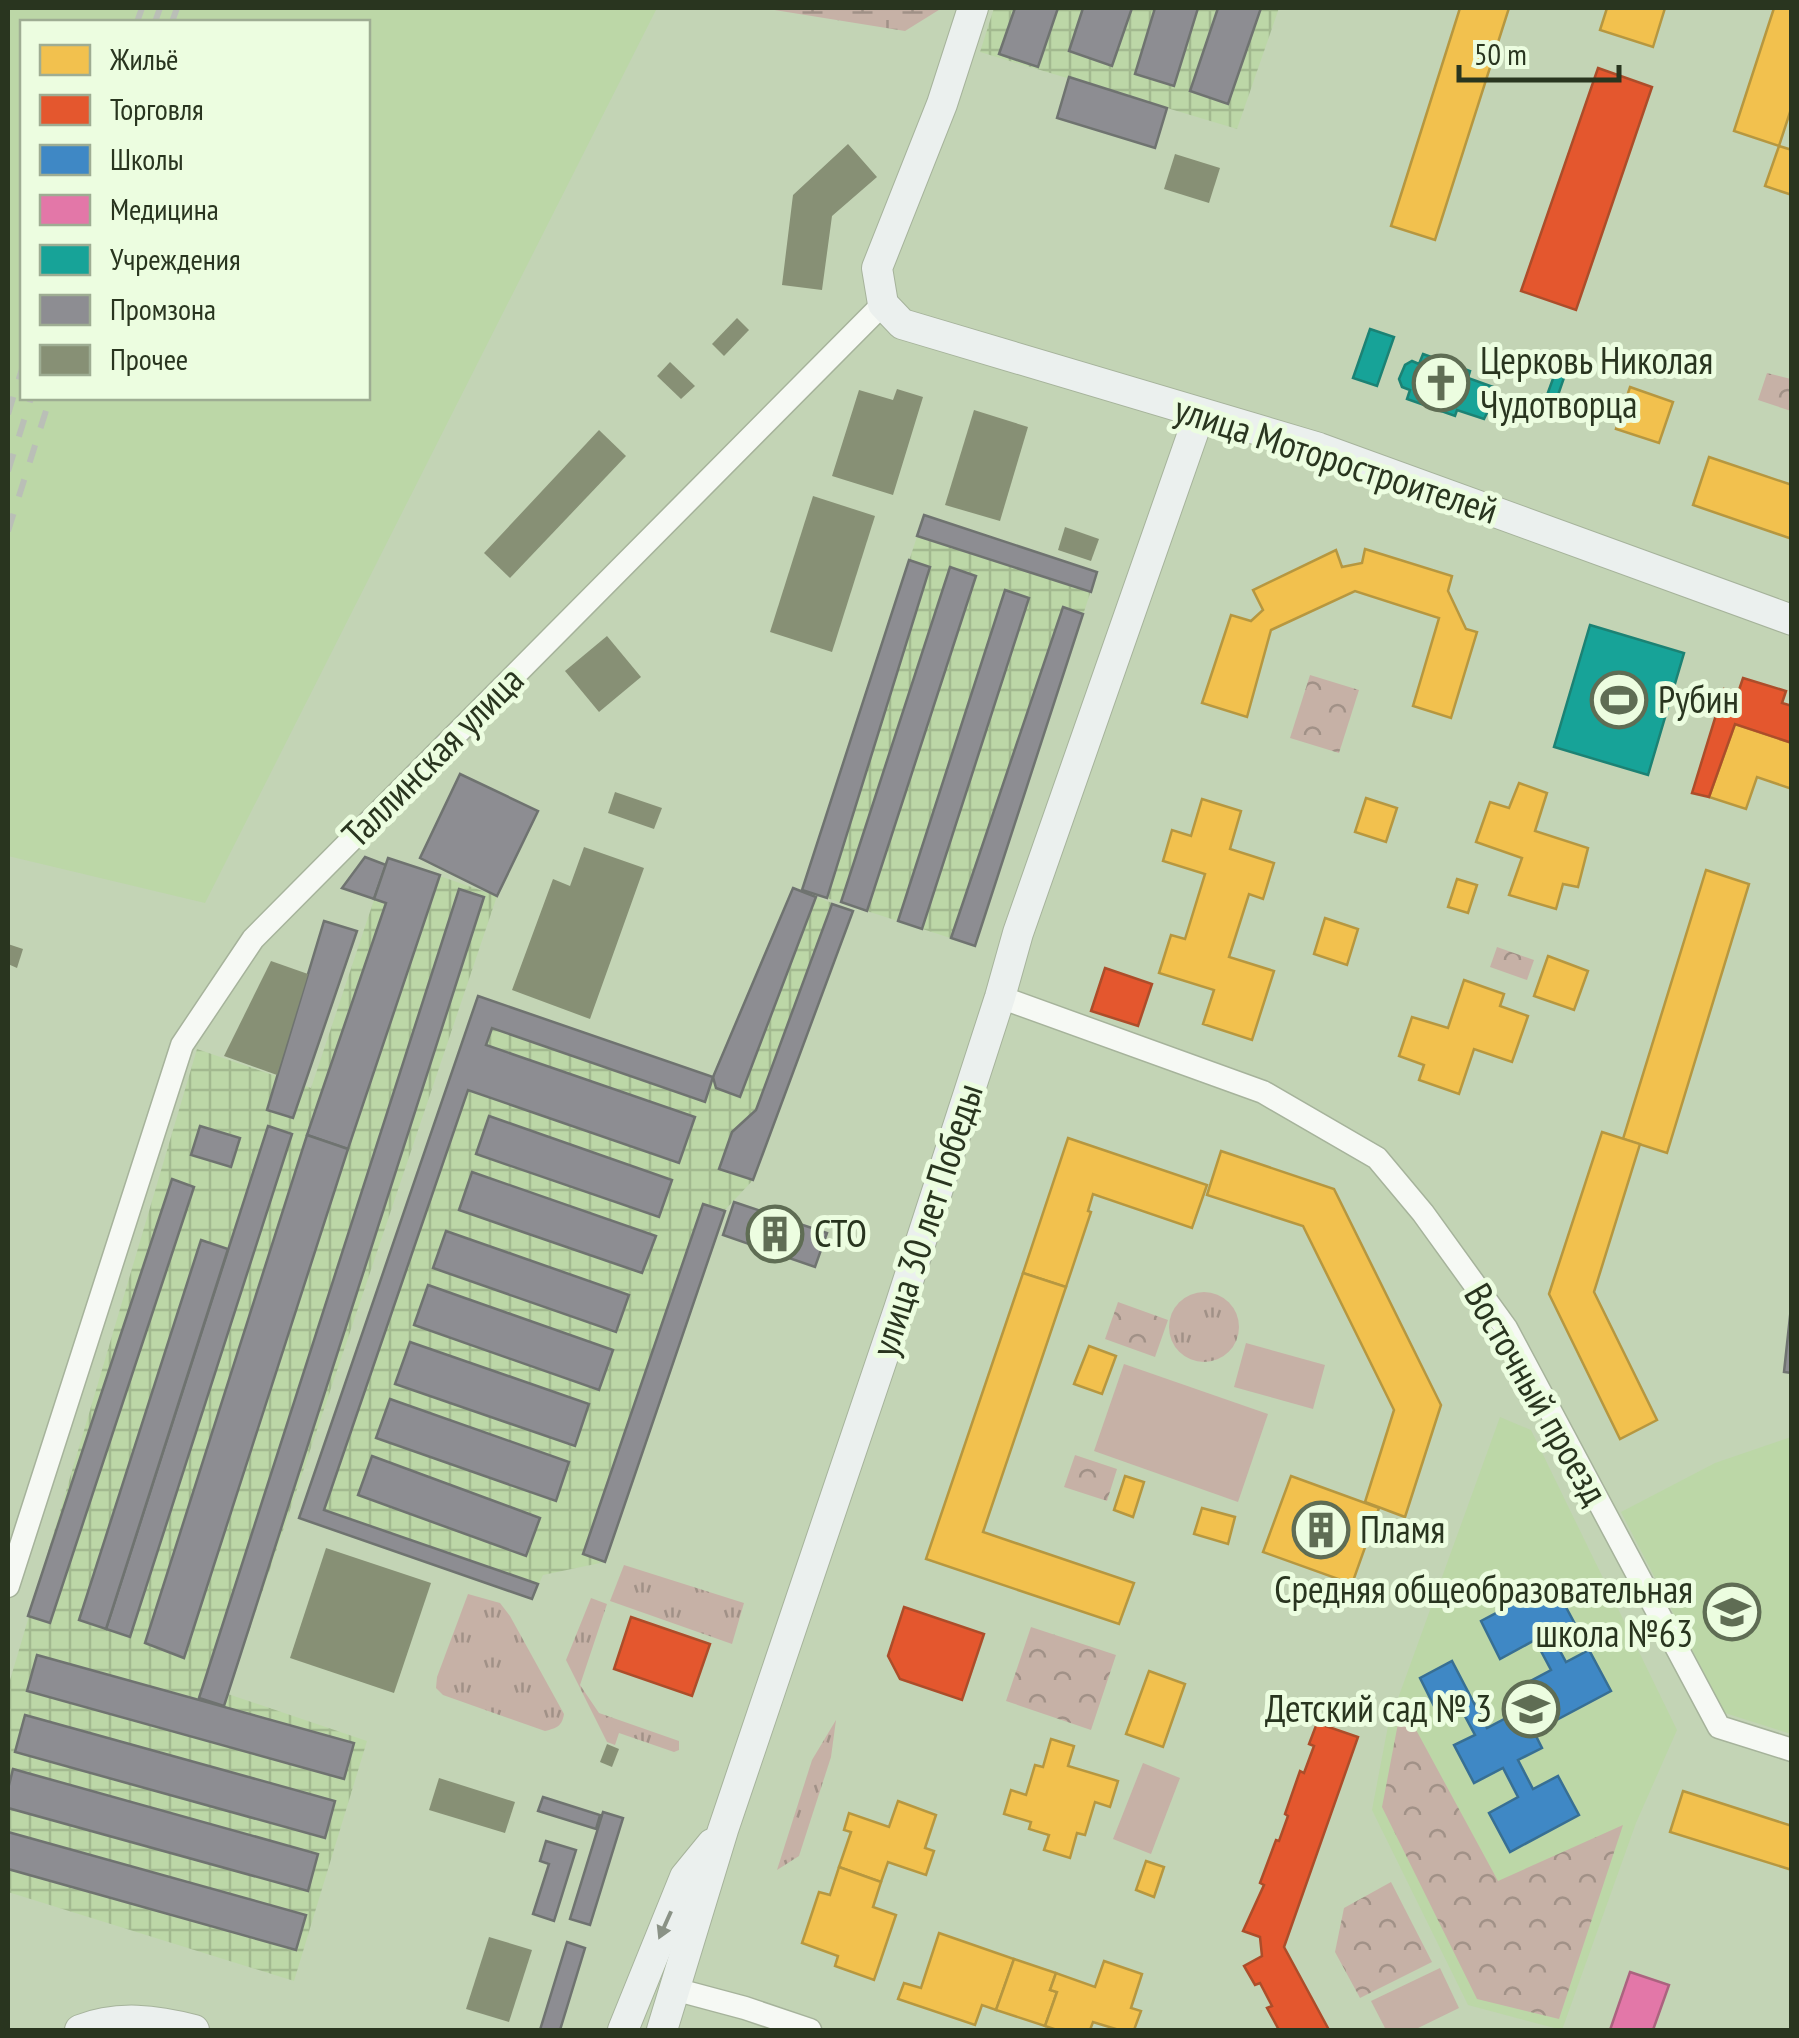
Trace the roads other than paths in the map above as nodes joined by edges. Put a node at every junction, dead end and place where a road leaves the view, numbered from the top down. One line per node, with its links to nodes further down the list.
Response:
1 (973, 8): 2 (street)
2 (883, 304): 3 (street, улица Моторостроителей); 6 (street, Таллинская улица)
3 (1200, 413): 4 (street, улица Моторостроителей); 5 (street, улица 30 лет Победы)
4 (1792, 620)
5 (1000, 997): 7 (street, Восточный проезд); 8 (street, улица 30 лет Победы)
6 (8, 1586)
7 (1792, 1750)
8 (723, 1830): 9 (street, улица 30 лет Победы); 12 (street, one-way to 12)
9 (669, 2014): 13 (street)
10 (80, 2030): 11 (street)
11 (194, 2030)
12 (623, 2030)
13 (810, 2030)

